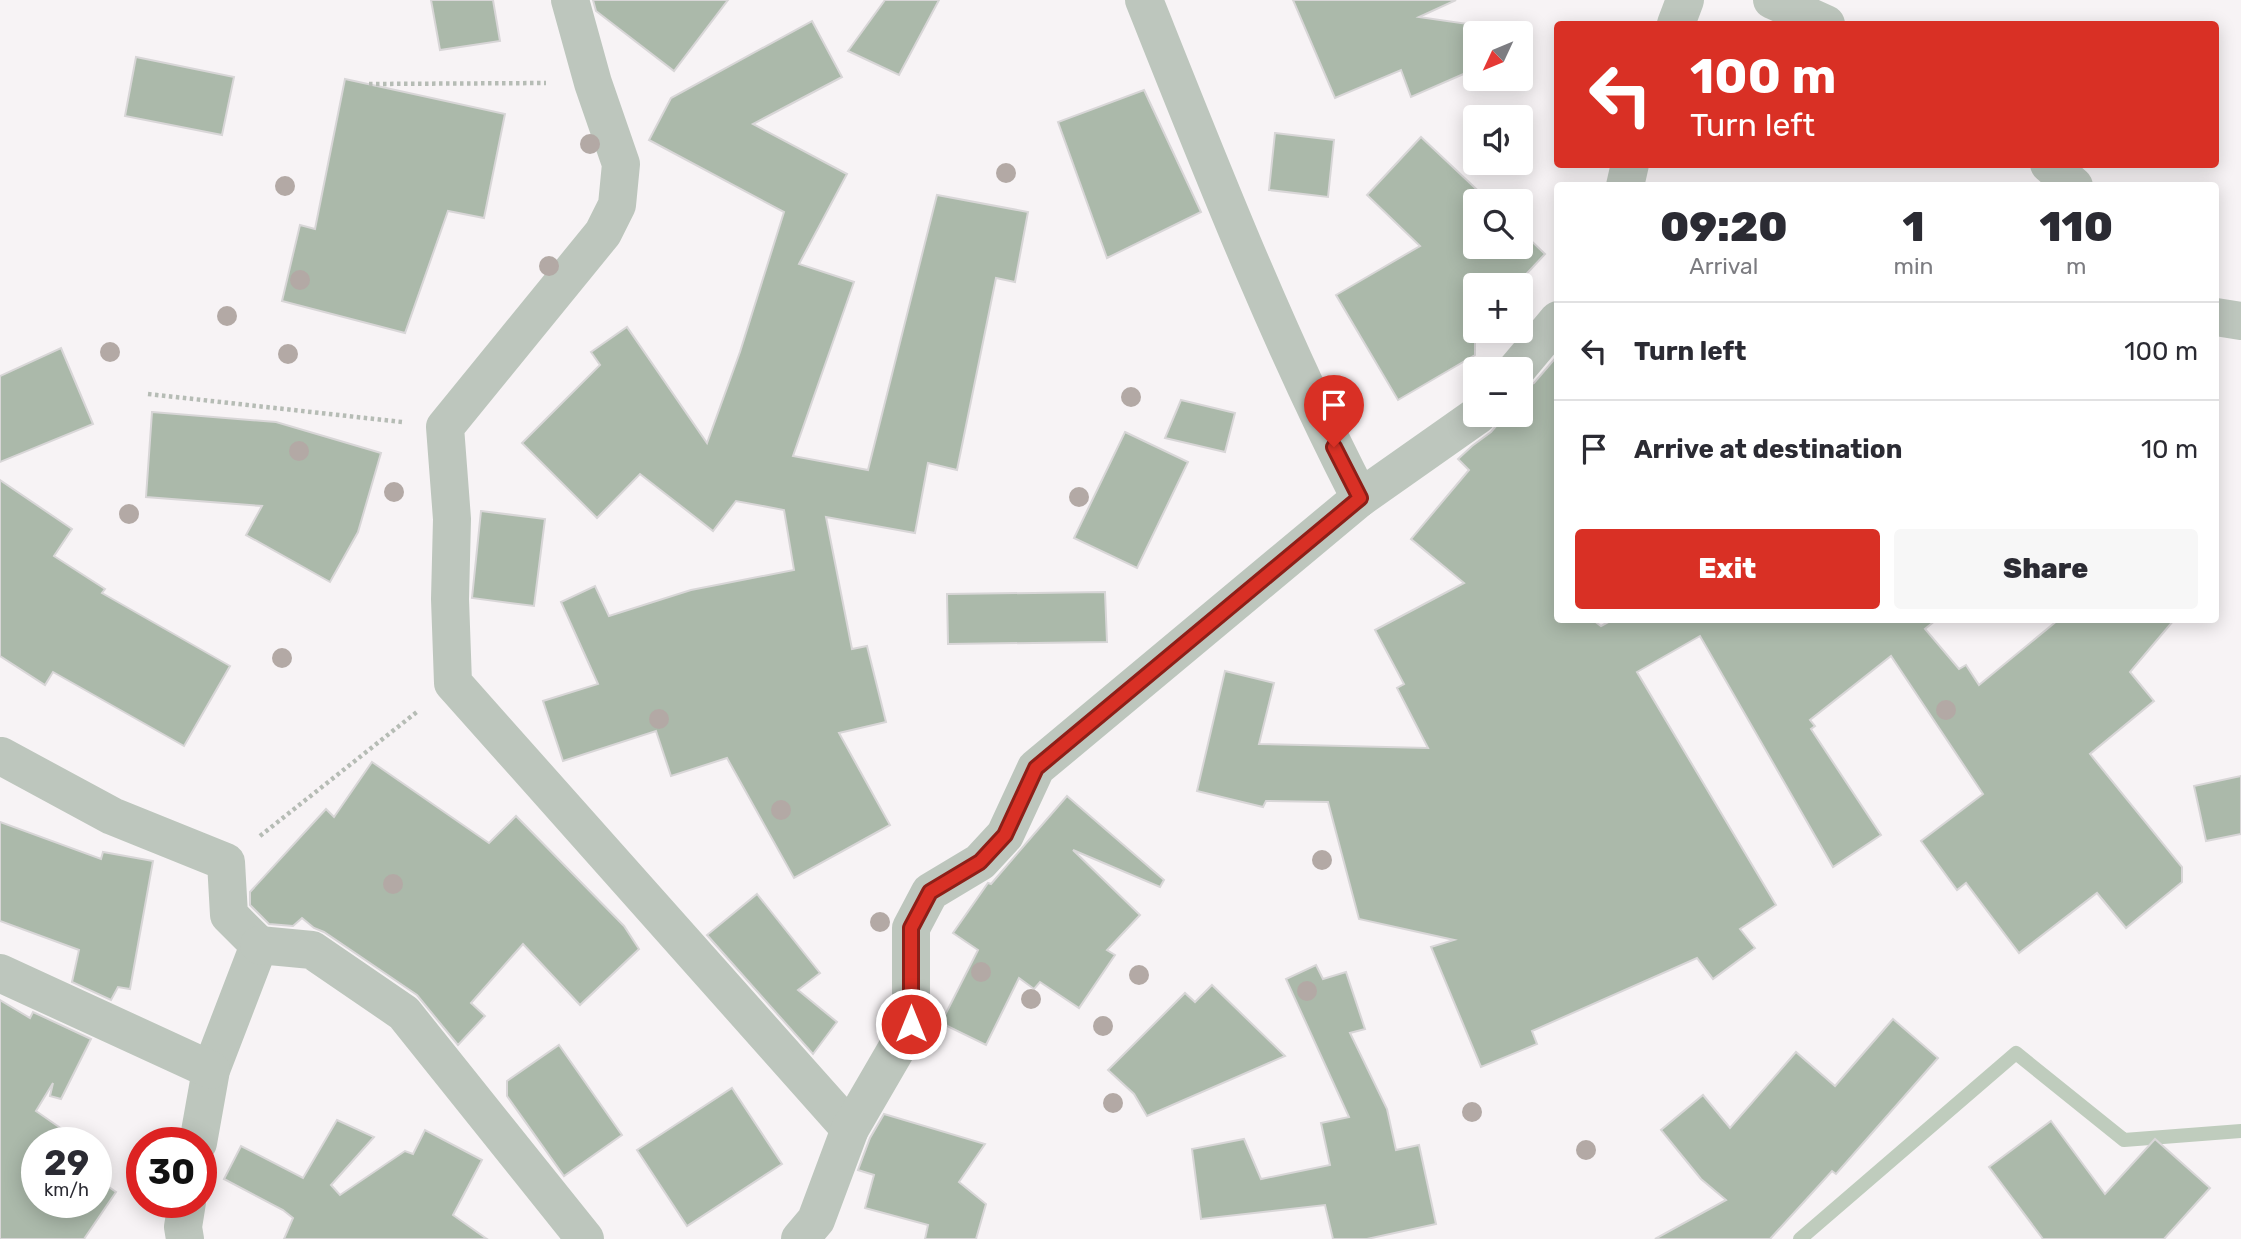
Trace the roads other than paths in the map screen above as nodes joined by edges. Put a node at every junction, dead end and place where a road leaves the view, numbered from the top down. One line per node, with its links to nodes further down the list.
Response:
1 (570, 0): 20 (street)
2 (1144, 0): 14 (street)
3 (1685, 0): 5 (street)
4 (1772, 0): 6 (street)
5 (1677, 21)
6 (1819, 21)
7 (2054, 168): 8 (street)
8 (2069, 182)
9 (2219, 317): 10 (street)
10 (2241, 321)
11 (1554, 325): 12 (street)
12 (1527, 357)
13 (1463, 426): 14 (street)
14 (1360, 498): 20 (street)
15 (1, 756): 16 (street)
16 (259, 945): 18 (street); 23 (street)
17 (0, 973): 18 (street)
18 (211, 1070): 19 (street)
19 (201, 1127)
20 (850, 1129): 24 (street)
21 (184, 1218): 22 (street)
22 (186, 1239)
23 (585, 1239)
24 (800, 1239)

